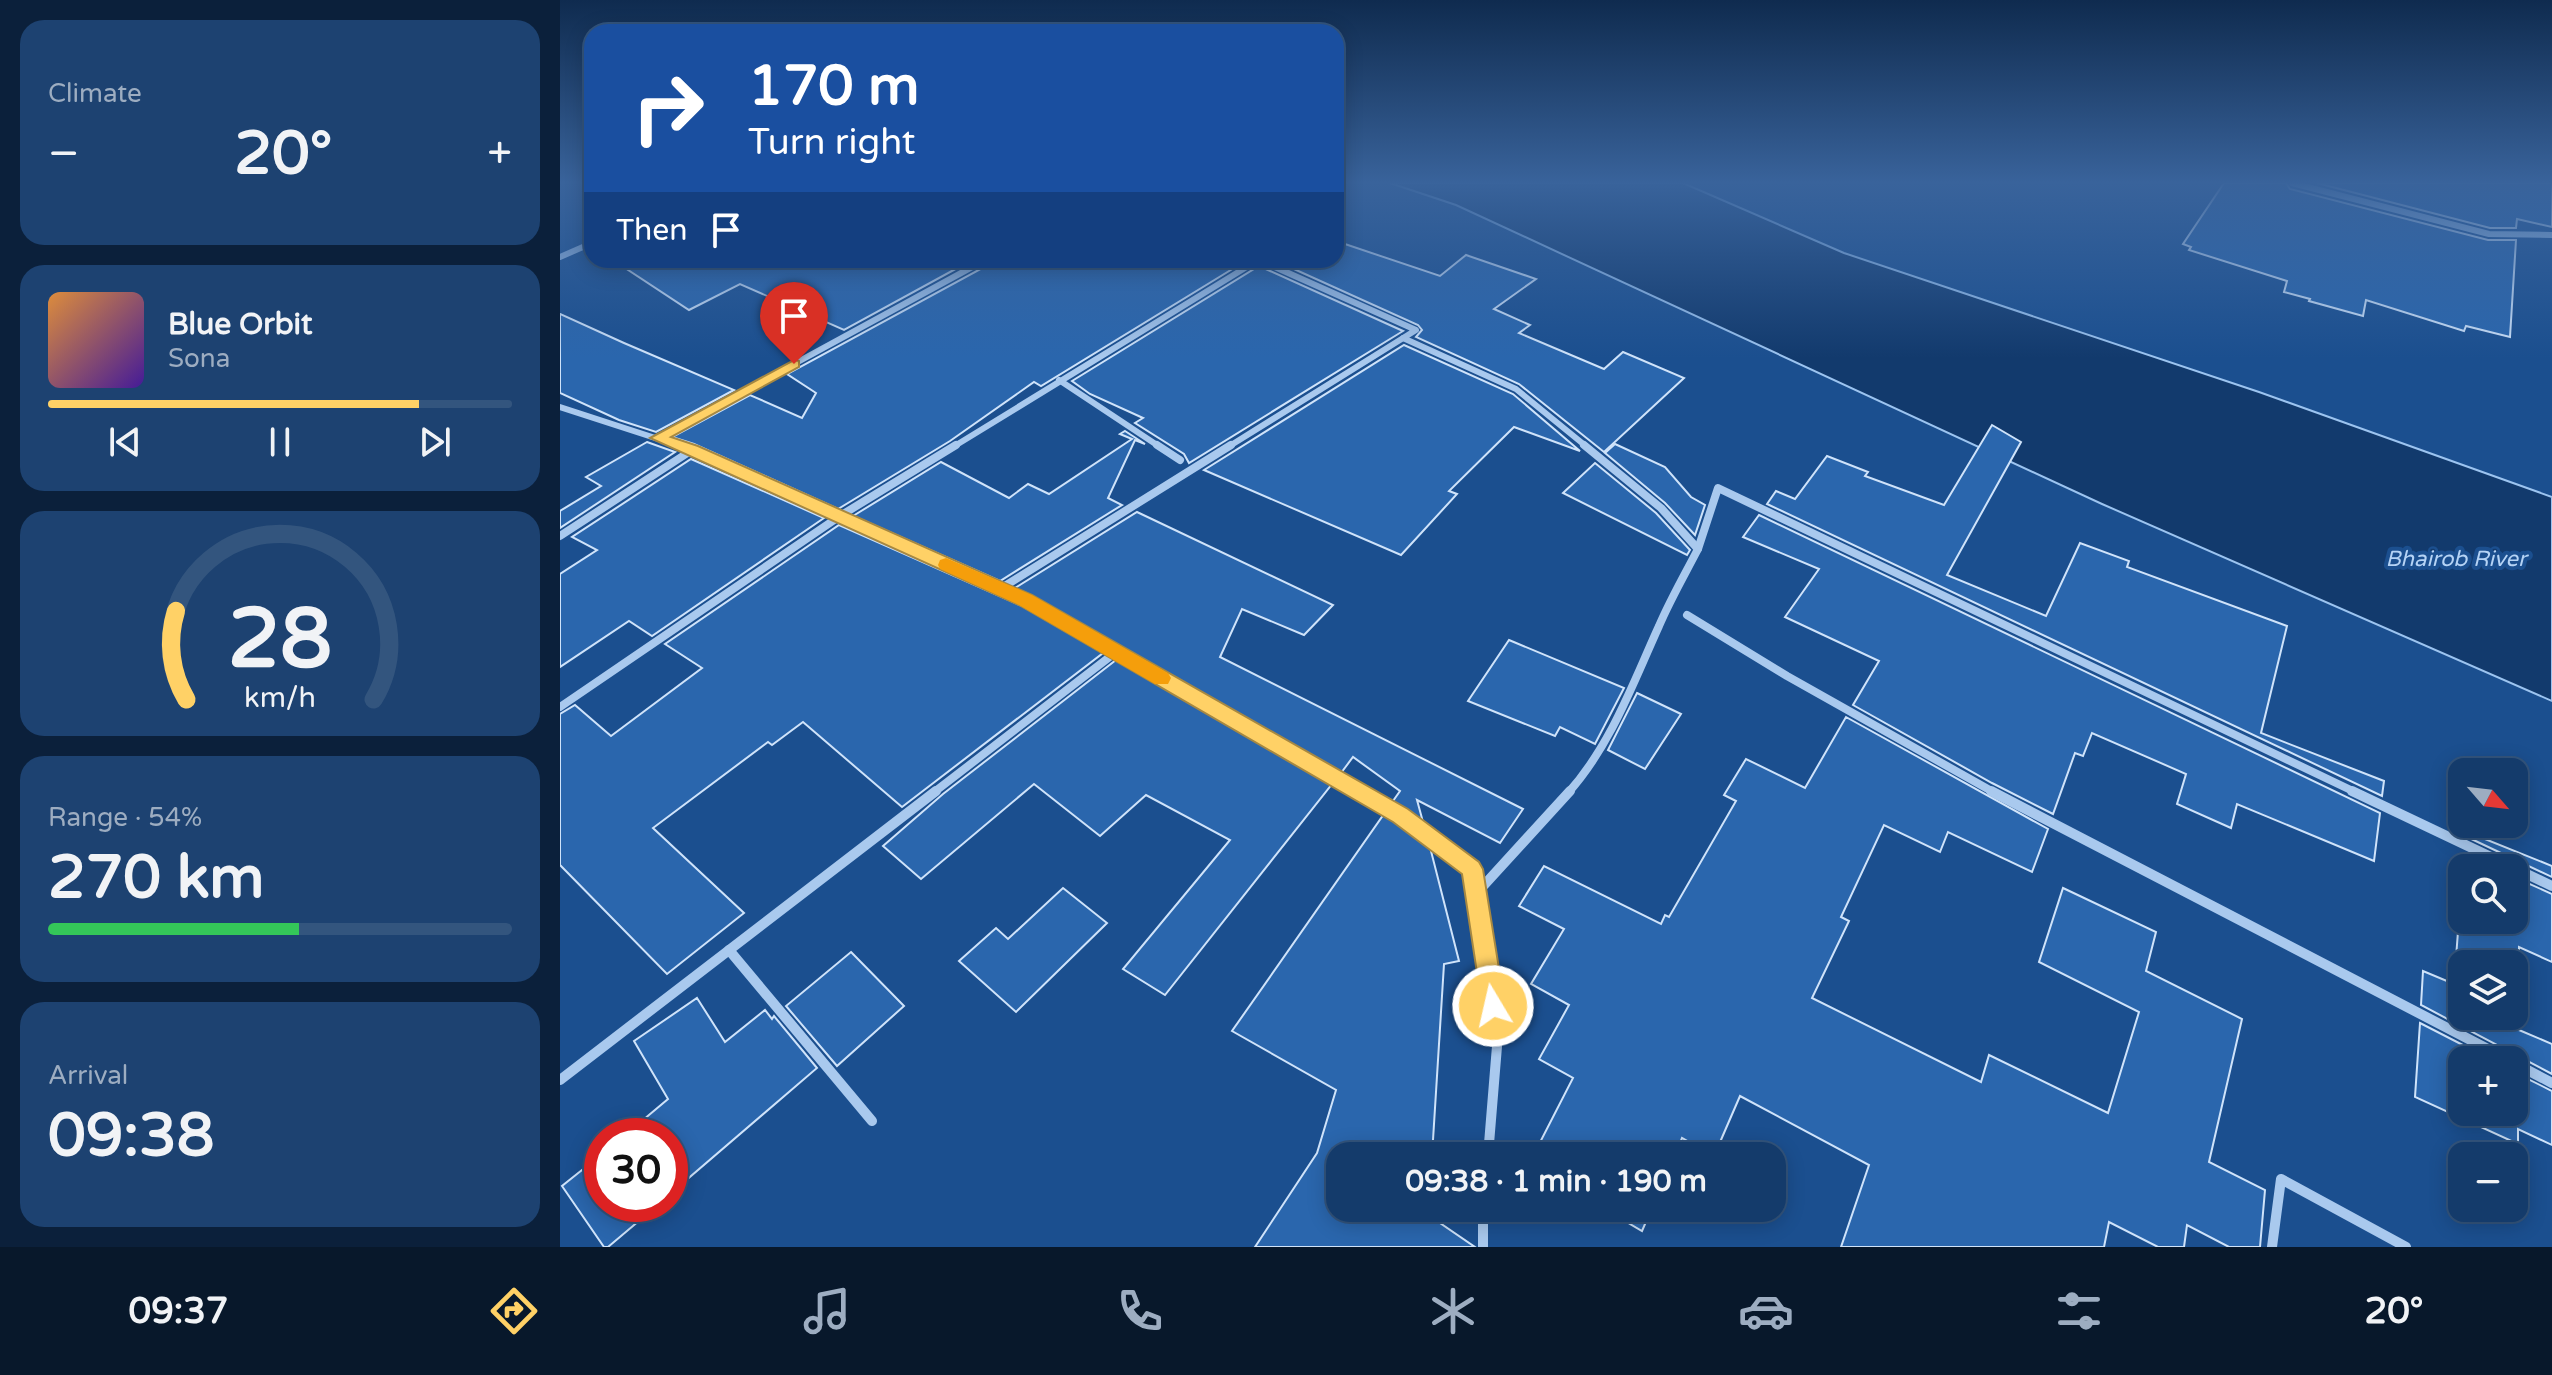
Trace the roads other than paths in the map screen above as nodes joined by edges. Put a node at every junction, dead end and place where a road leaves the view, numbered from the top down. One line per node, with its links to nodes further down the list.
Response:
1 (584, 246): 2 (street)
2 (560, 257)
3 (970, 268): 9 (street)
4 (1245, 268): 7 (street)
5 (1276, 268): 6 (street)
6 (1403, 338): 14 (street); 15 (street)
7 (1059, 380): 11 (street); 12 (street)
8 (560, 407): 9 (street)
9 (658, 438): 10 (street)
10 (692, 450): 12 (street); 13 (street)
11 (1180, 460)
12 (840, 516): 15 (street); 18 (street)
13 (560, 536)
14 (1698, 549): 19 (street); 20 (street)
15 (1000, 589): 17 (street)
16 (1687, 615): 22 (street)
17 (1116, 652): 20 (street); 21 (street)
18 (560, 707)
19 (2552, 886)
20 (1475, 895): 27 (street)
21 (729, 950): 24 (street); 26 (street)
22 (2482, 1046)
23 (2528, 1070): 25 (street)
24 (560, 1080)
25 (2552, 1083)
26 (872, 1121)
27 (1489, 1142)
28 (1483, 1222): 29 (street)
29 (1483, 1247)
30 (2272, 1247): 31 (street)
31 (2406, 1247)

